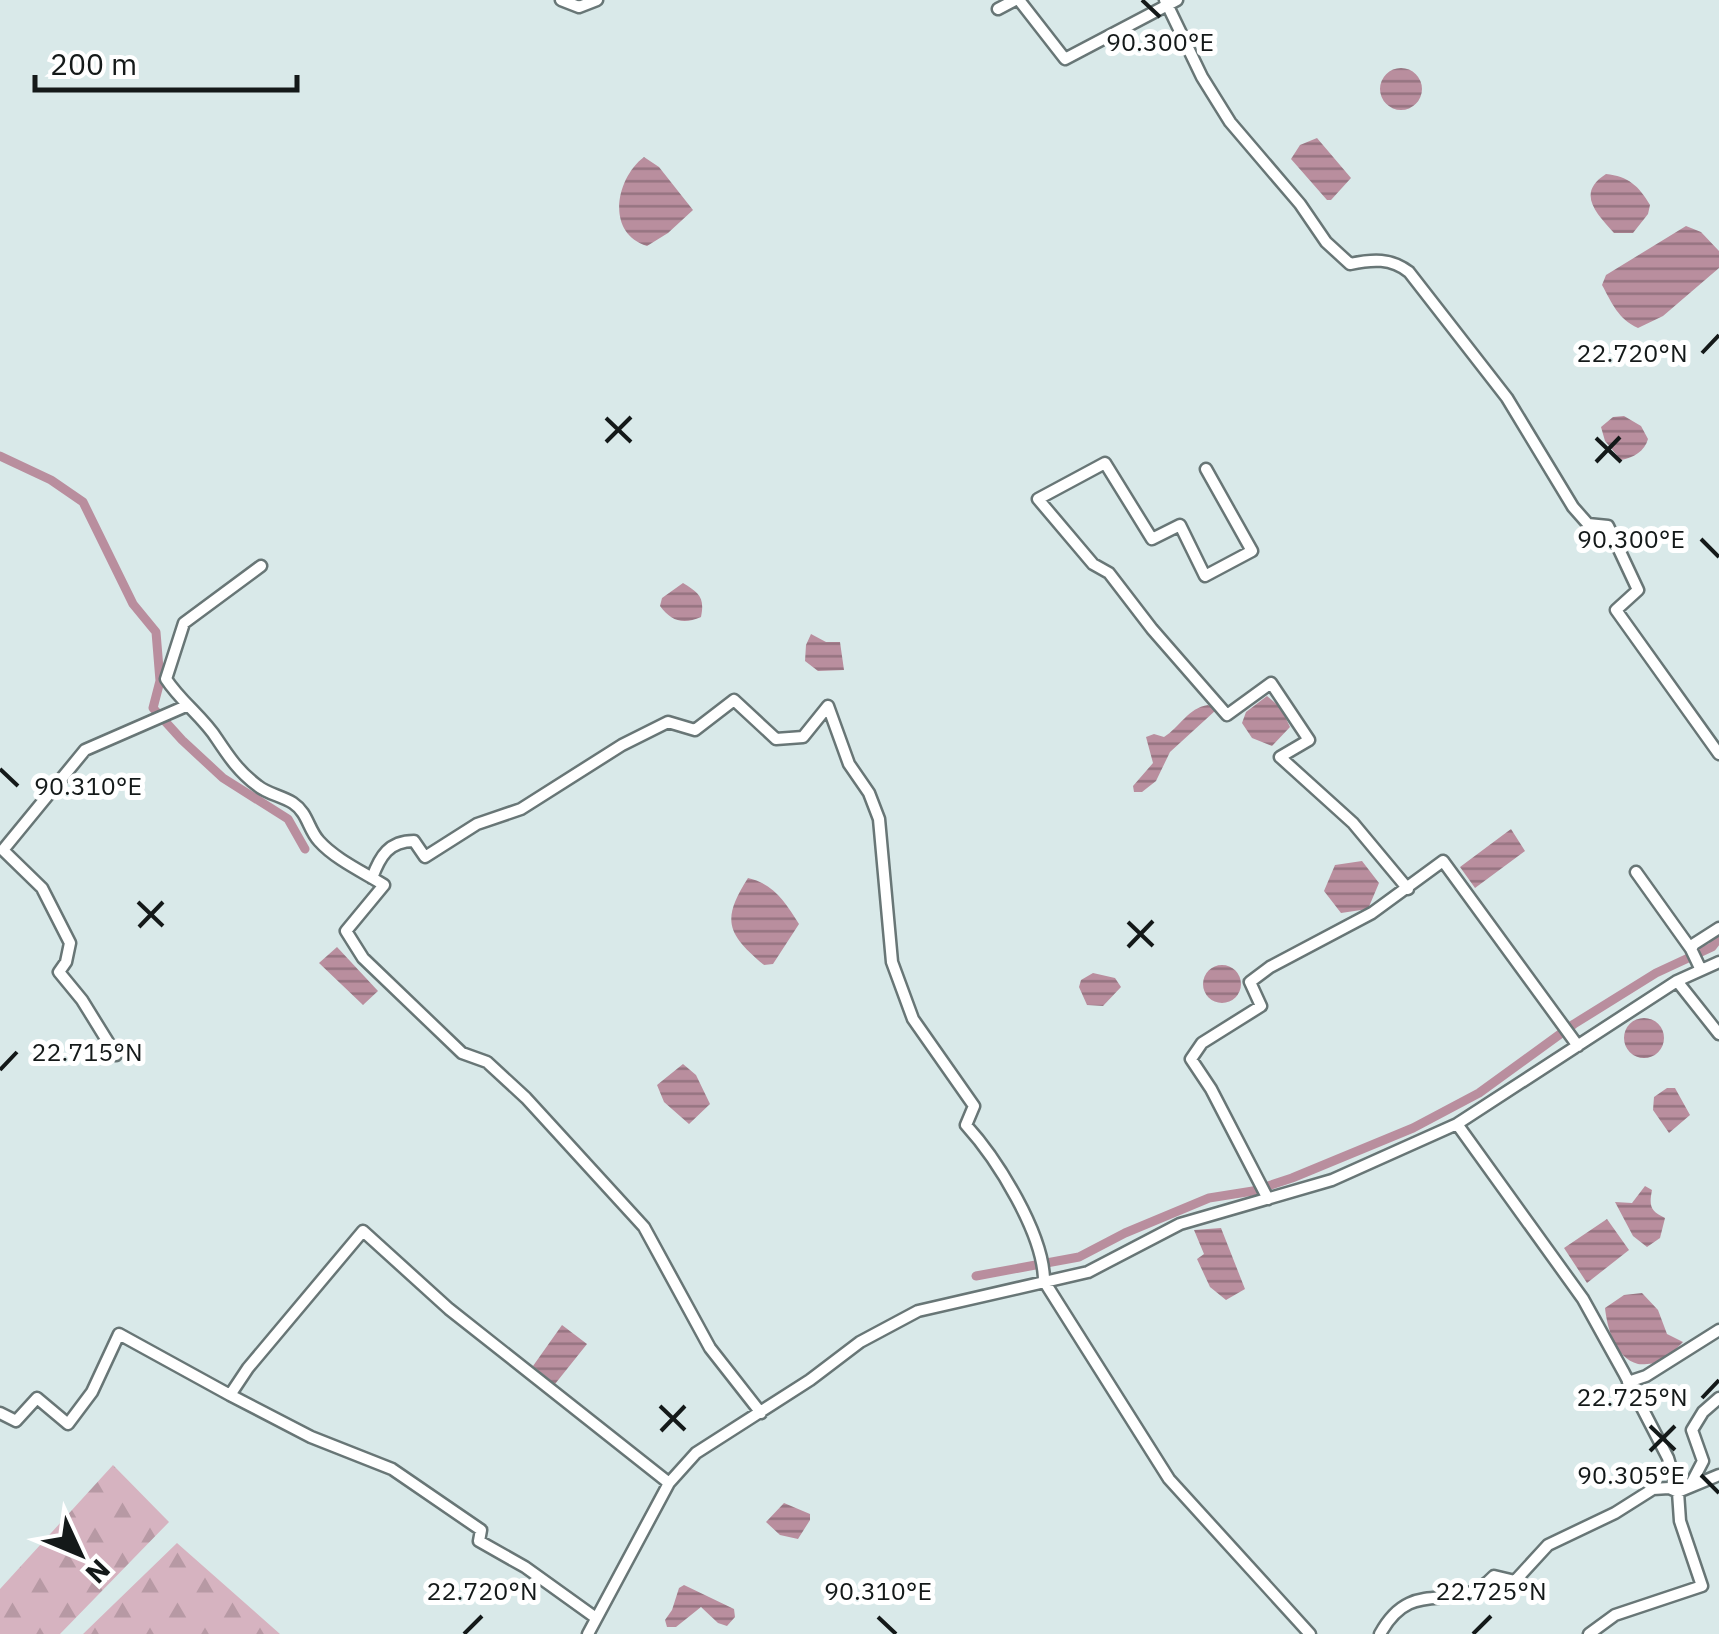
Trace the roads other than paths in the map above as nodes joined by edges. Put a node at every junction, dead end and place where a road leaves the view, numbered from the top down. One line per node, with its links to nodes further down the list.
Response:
1 (561, 0): 2 (street)
2 (597, 0)
3 (1017, 0): 4 (street); 5 (street)
4 (1170, 2): 9 (street)
5 (998, 9)
6 (1206, 470): 12 (street)
7 (262, 566): 8 (street)
8 (186, 706): 11 (street); 20 (street)
9 (1719, 754)
10 (1636, 872): 14 (street)
11 (372, 878): 23 (street); 28 (street)
12 (1408, 889): 19 (street); 22 (street)
13 (1719, 928): 14 (street)
14 (1691, 949): 16 (street)
15 (1719, 962): 16 (street)
16 (1700, 968): 17 (street)
17 (1678, 981): 18 (street); 19 (street)
18 (1719, 1034)
19 (1578, 1046): 21 (street)
20 (116, 1055)
21 (1457, 1124): 22 (street); 25 (street)
22 (1267, 1197): 23 (street)
23 (1044, 1281): 28 (street); 36 (street)
24 (1719, 1330): 25 (street)
25 (1628, 1382): 33 (street)
26 (230, 1395): 29 (street); 31 (street); 34 (street)
27 (1719, 1398): 32 (street)
28 (760, 1411): 31 (street)
29 (0, 1413)
30 (1719, 1475): 32 (street)
31 (669, 1484): 34 (street)
32 (1690, 1484): 33 (street)
33 (1678, 1492): 37 (street); 38 (street)
34 (596, 1618): 35 (street)
35 (588, 1634)
36 (1310, 1634)
37 (1380, 1634)
38 (1589, 1634)

